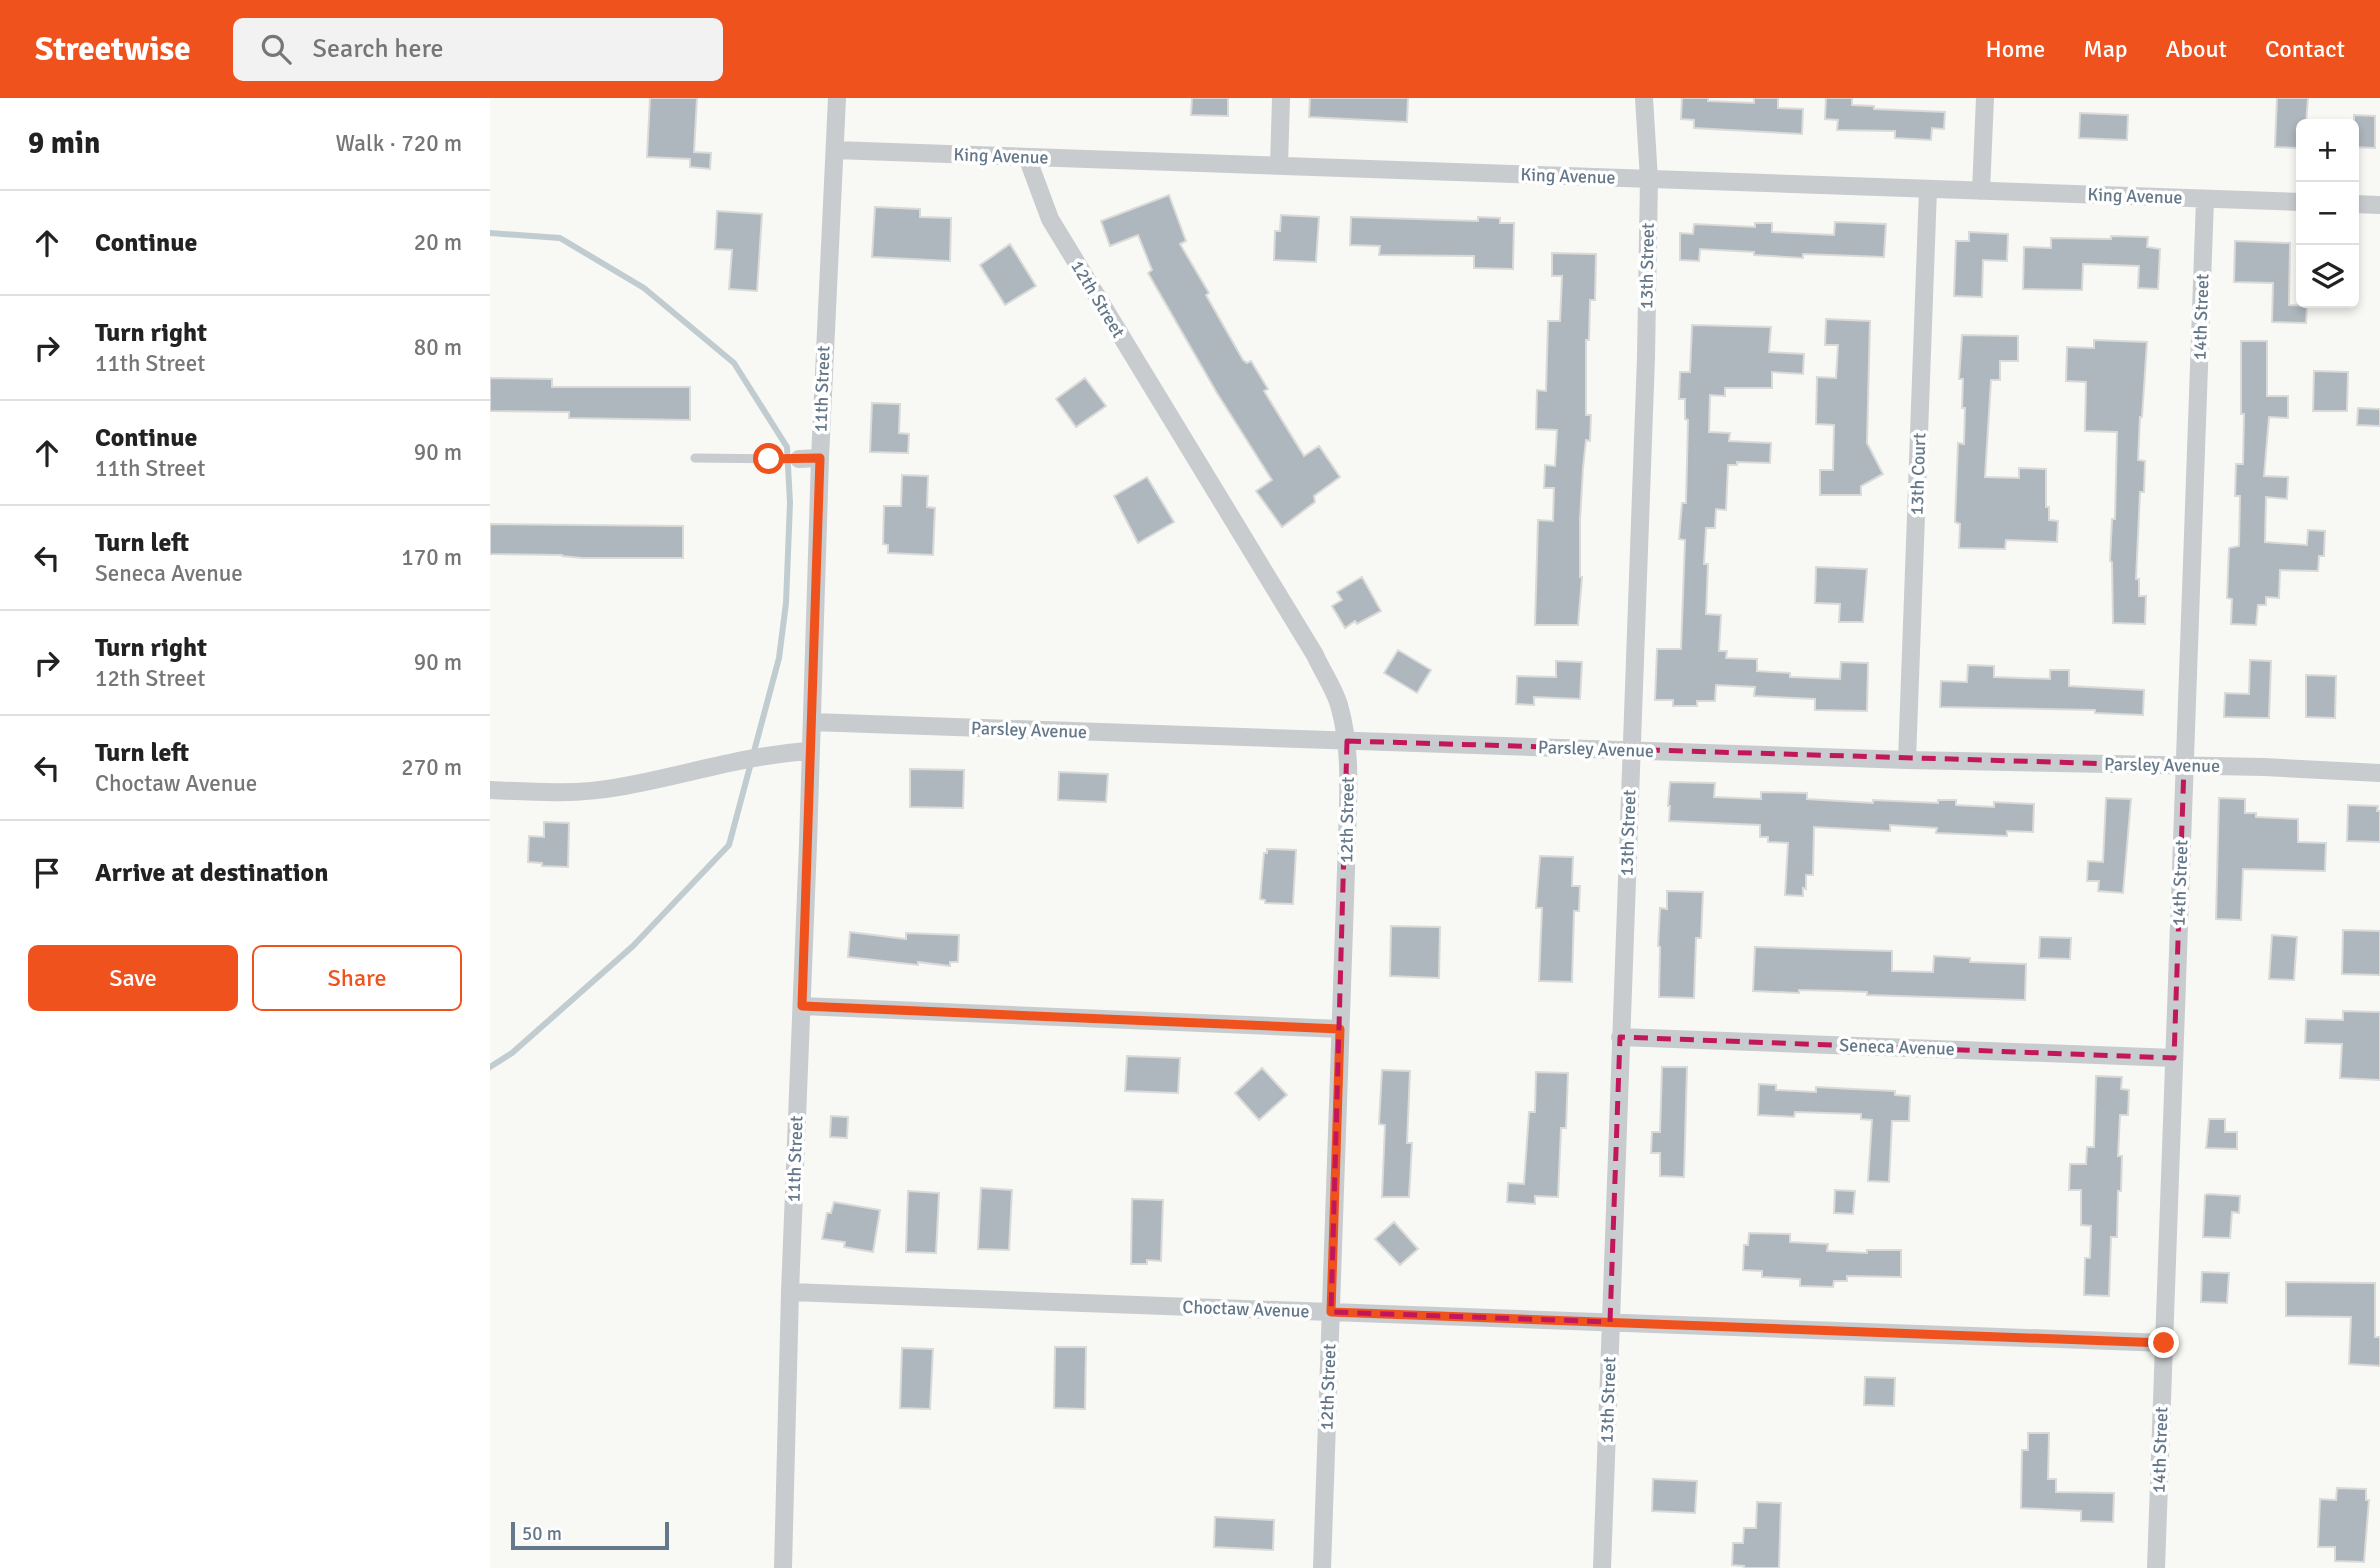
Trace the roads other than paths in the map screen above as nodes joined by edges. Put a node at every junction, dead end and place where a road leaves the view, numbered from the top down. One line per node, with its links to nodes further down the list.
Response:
1 (837, 98): 5 (street, 11th Street)
2 (1281, 98): 7 (street)
3 (1644, 98): 8 (street, 13th Street)
4 (1985, 98): 10 (street)
5 (835, 150): 6 (street, King Avenue); 17 (street, 11th Street)
6 (1027, 157): 7 (street, King Avenue); 19 (street, 12th Street)
7 (1279, 166): 8 (street, King Avenue)
8 (1649, 179): 9 (street, King Avenue); 20 (street, 13th Street)
9 (1928, 189): 10 (street, King Avenue); 22 (street, 13th Court)
10 (1981, 191): 11 (street, King Avenue)
11 (2205, 199): 12 (street, King Avenue); 23 (street, 14th Street)
12 (2296, 202)
13 (2359, 204): 14 (street)
14 (2380, 205)
15 (695, 458): 16 (lane)
16 (799, 458): 17 (street)
17 (820, 458): 18 (street, 11th Street)
18 (811, 722): 19 (street, Parsley Avenue); 21 (street, 11th Street)
19 (1347, 741): 20 (street, Parsley Avenue); 27 (street, 12th Street)
20 (1631, 750): 22 (street, Parsley Avenue); 28 (street, 13th Street)
21 (810, 751): 25 (street); 26 (street, 11th Street)
22 (1907, 760): 23 (street, Parsley Avenue)
23 (2184, 766): 24 (street, Parsley Avenue); 29 (street, 14th Street)
24 (2380, 773)
25 (490, 790)
26 (802, 1006): 27 (street); 30 (street, 11th Street)
27 (1340, 1029): 31 (street, 12th Street)
28 (1620, 1037): 29 (street, Seneca Avenue); 32 (street, 13th Street)
29 (2174, 1058): 33 (street, 14th Street)
30 (790, 1292): 31 (street, Choctaw Avenue); 34 (street, 11th Street)
31 (1331, 1312): 32 (street, Choctaw Avenue); 35 (street, 12th Street)
32 (1611, 1322): 33 (street, Choctaw Avenue); 36 (street, 13th Street)
33 (2164, 1343): 37 (street, 14th Street)
34 (783, 1568)
35 (1322, 1568)
36 (1602, 1568)
37 (2156, 1568)

